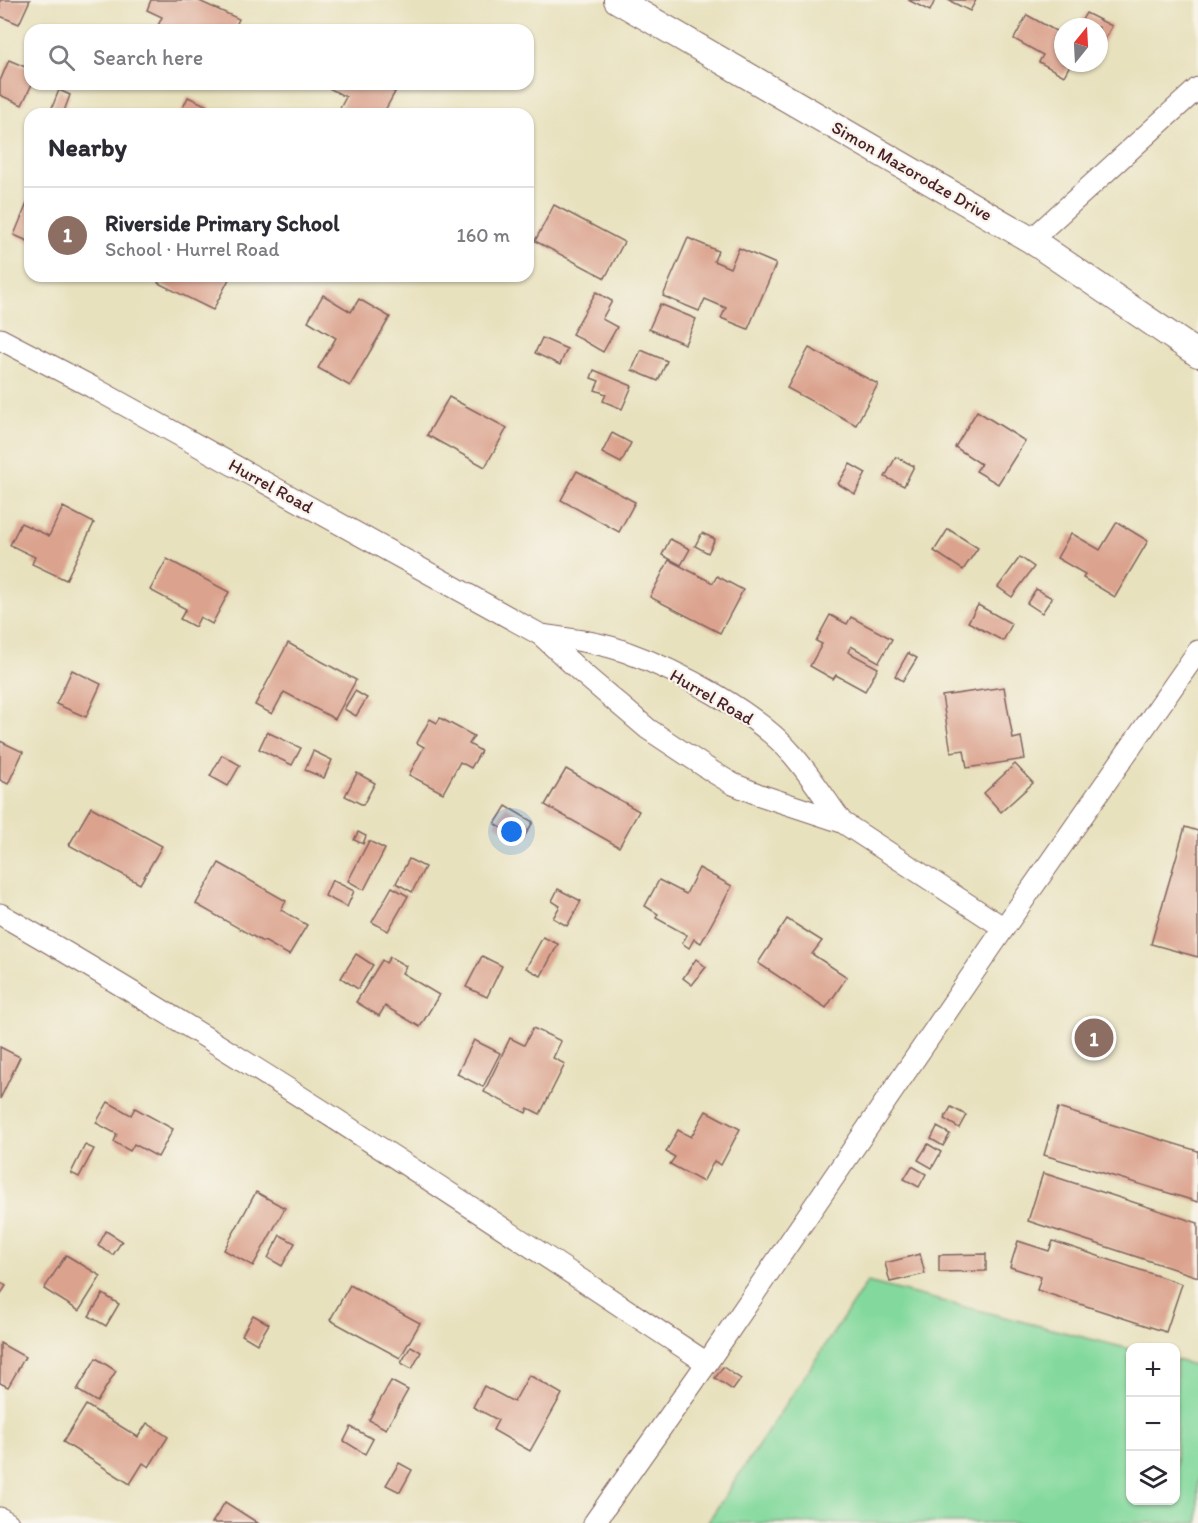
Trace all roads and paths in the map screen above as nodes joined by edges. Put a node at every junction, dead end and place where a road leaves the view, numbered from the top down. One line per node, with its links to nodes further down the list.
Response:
1 (617, 0): 3 (street, Simon Mazorodze Drive)
2 (1198, 88): 3 (street)
3 (1031, 240): 5 (street, Simon Mazorodze Drive)
4 (0, 339): 6 (street, Hurrel Road)
5 (1198, 354)
6 (541, 635): 8 (street, Hurrel Road); 8 (street, Hurrel Road)
7 (1198, 651): 10 (street)
8 (842, 822): 10 (street, Hurrel Road)
9 (0, 914): 11 (street)
10 (1004, 928): 11 (street)
11 (707, 1363): 14 (street)
12 (0, 1518): 13 (street)
13 (8, 1523)
14 (594, 1523)

